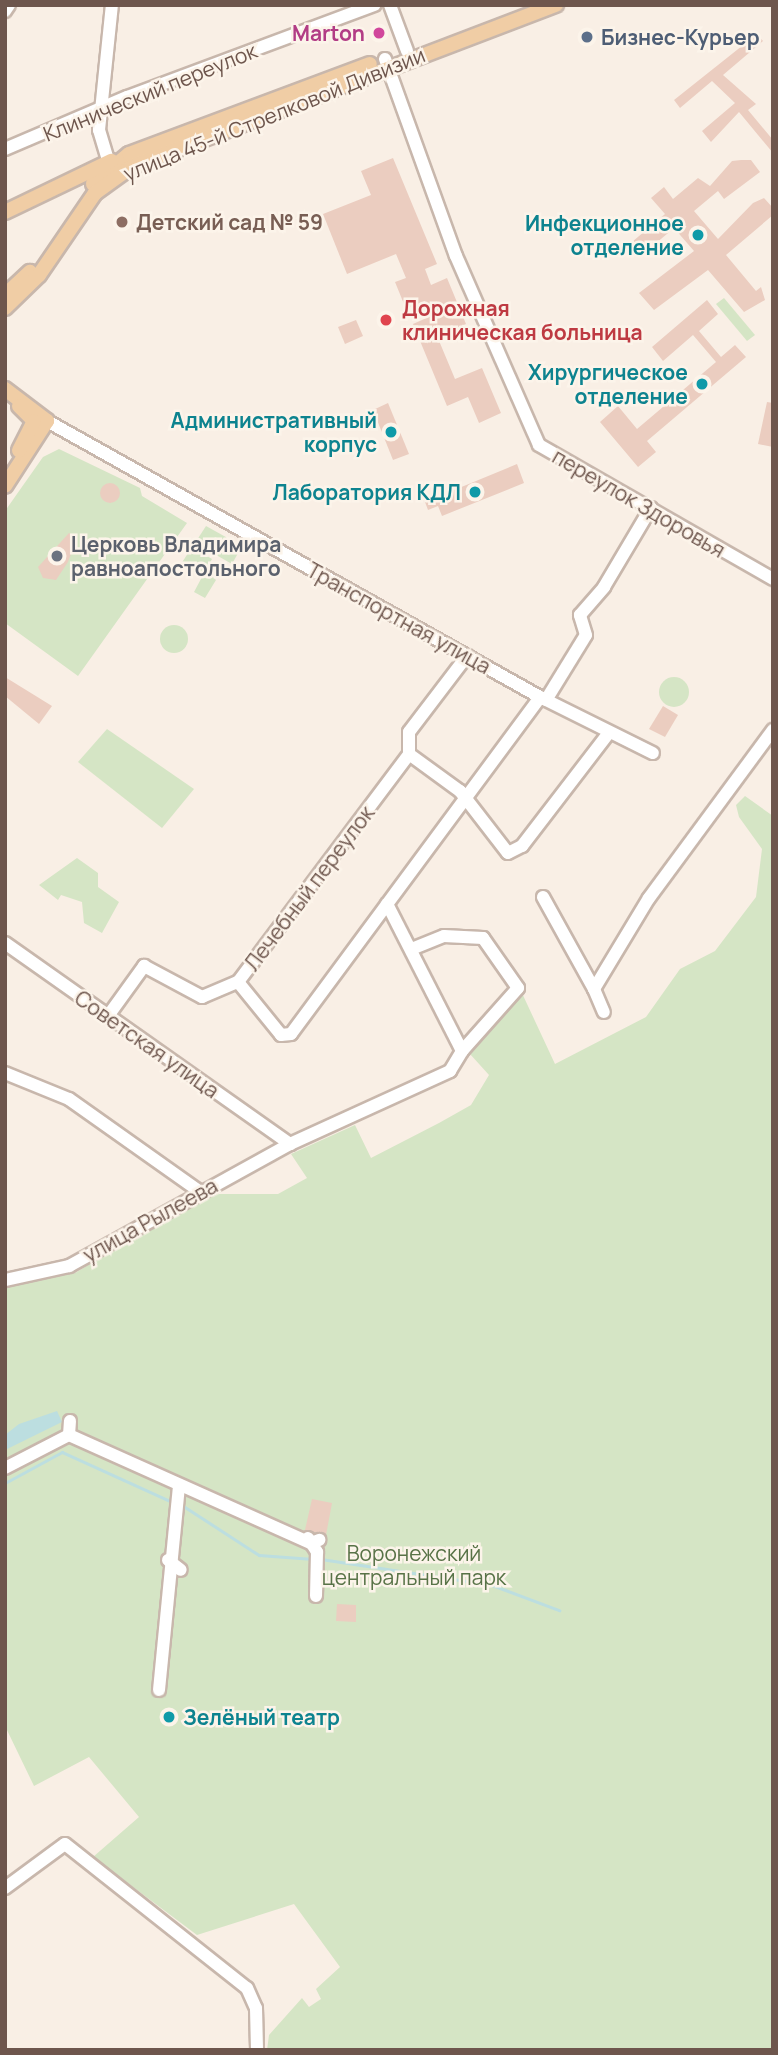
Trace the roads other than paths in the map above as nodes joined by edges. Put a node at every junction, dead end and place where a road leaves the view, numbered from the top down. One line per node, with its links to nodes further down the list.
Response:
1 (9, 5): 7 (street)
2 (112, 5): 10 (street)
3 (374, 5): 10 (street, Клинический переулок)
4 (390, 5): 8 (street)
5 (529, 5): 8 (main road, улица 45-й Стрелковой Дивизии)
6 (556, 5): 9 (main road, улица 45-й Стрелковой Дивизии)
7 (5, 11)
8 (407, 51): 9 (main road, улица 45-й Стрелковой Дивизии)
9 (386, 63): 12 (main road, улица 45-й Стрелковой Дивизии); 12 (main road, улица 45-й Стрелковой Дивизии); 21 (street, переулок Здоровья)
10 (102, 109): 11 (street, Клинический переулок); 12 (street)
11 (5, 149)
12 (110, 168): 13 (main road); 14 (main road, улица 45-й Стрелковой Дивизии); 15 (main road, улица 45-й Стрелковой Дивизии)
13 (5, 212)
14 (5, 295)
15 (5, 308)
16 (5, 389): 18 (main road)
17 (5, 398): 18 (main road)
18 (39, 417): 19 (main road); 20 (main road); 23 (street, Транспортная улица)
19 (5, 469)
20 (5, 486)
21 (651, 508): 22 (street, переулок Здоровья); 24 (street)
22 (773, 579)
23 (467, 656): 24 (street, Транспортная улица); 28 (street, Лечебный переулок)
24 (543, 699): 26 (street, Транспортная улица); 29 (street)
25 (773, 730): 35 (street)
26 (608, 734): 27 (street, Транспортная улица); 29 (street)
27 (653, 753)
28 (410, 754): 29 (street); 34 (street, Лечебный переулок)
29 (465, 801): 31 (street)
30 (543, 897): 35 (street)
31 (387, 904): 33 (street); 34 (street)
32 (5, 943): 37 (street, Советская улица)
33 (414, 948): 38 (street); 38 (street, улица Рылеева)
34 (238, 982): 37 (street, Лечебный переулок)
35 (594, 989): 36 (street)
36 (604, 1012)
37 (108, 1016): 40 (street, Советская улица)
38 (462, 1051): 40 (street, улица Рылеева)
39 (5, 1073): 41 (street)
40 (290, 1144): 41 (street, улица Рылеева)
41 (199, 1191): 42 (street, улица Рылеева)
42 (5, 1280)
43 (74, 1422): 44 (street)
44 (69, 1435): 45 (street); 46 (street)
45 (5, 1468)
46 (179, 1485): 47 (street); 48 (street)
47 (318, 1587)
48 (159, 1690)
49 (5, 1888): 50 (street)
50 (257, 2050)

